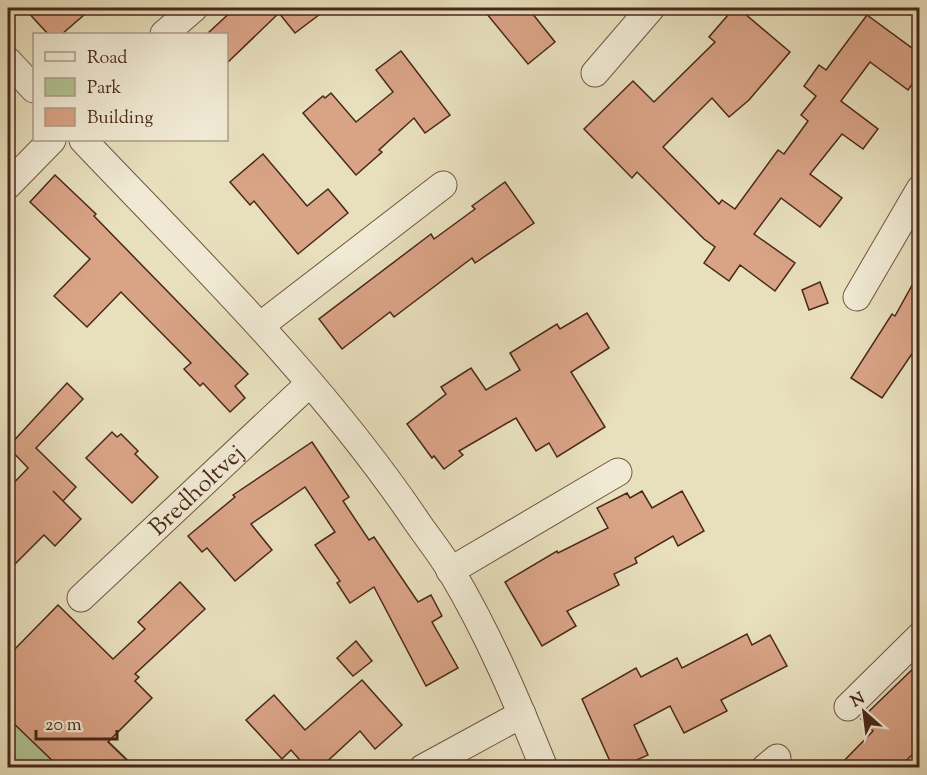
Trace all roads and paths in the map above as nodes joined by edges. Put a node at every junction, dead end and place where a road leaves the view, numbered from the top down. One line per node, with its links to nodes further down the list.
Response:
1 (194, 8): 3 (street)
2 (651, 8): 5 (street)
3 (165, 33)
4 (8, 61): 6 (street)
5 (595, 73)
6 (33, 88)
7 (51, 141): 9 (street)
8 (84, 141): 13 (street)
9 (8, 185)
10 (443, 185): 13 (street)
11 (920, 189): 12 (street)
12 (857, 297)
13 (260, 326): 14 (street)
14 (310, 383): 16 (street); 17 (street, Bredholtvej)
15 (618, 472): 16 (street)
16 (450, 571): 20 (street)
17 (81, 598)
18 (920, 636): 19 (street)
19 (848, 707)
20 (522, 714): 21 (street); 22 (street)
21 (423, 768)
22 (544, 768)

